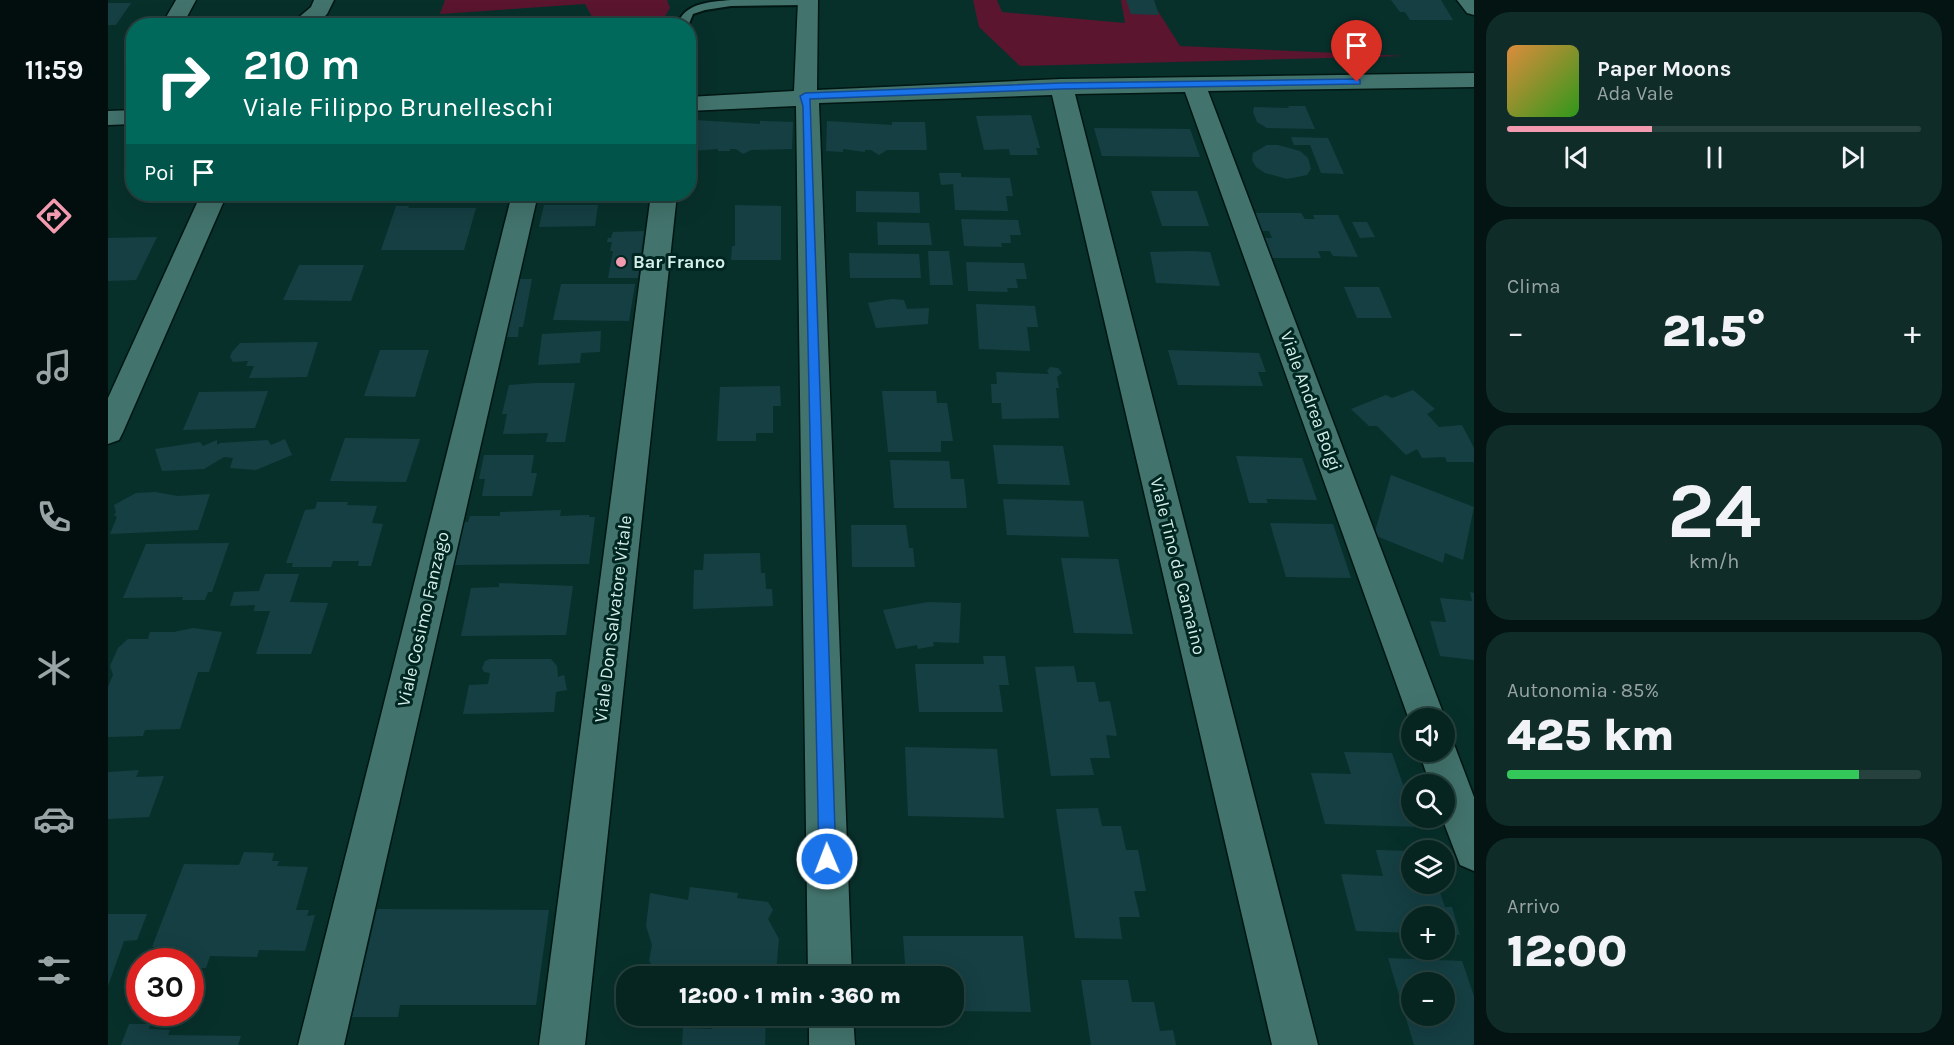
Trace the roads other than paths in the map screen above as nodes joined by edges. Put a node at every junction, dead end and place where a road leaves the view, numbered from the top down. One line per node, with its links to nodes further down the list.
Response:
1 (186, 0): 6 (street)
2 (324, 0): 7 (street)
3 (1467, 0): 5 (street)
4 (808, 1): 8 (lane); 12 (street)
5 (1474, 9)
6 (176, 18)
7 (310, 18)
8 (684, 18)
9 (1474, 80): 10 (street)
10 (1193, 85): 11 (street); 20 (street, Viale Andrea Bolgi)
11 (1061, 86): 12 (street); 28 (street, Viale Tino da Camaino)
12 (805, 96): 13 (street); 23 (street)
13 (696, 103)
14 (126, 117): 15 (street)
15 (108, 118)
16 (211, 201): 19 (street)
17 (523, 201): 25 (street, Viale Cosimo Fanzago)
18 (663, 201): 26 (street, Viale Don Salvatore Vitale)
19 (108, 432)
20 (1422, 708)
21 (1442, 762): 22 (street)
22 (1474, 851)
23 (830, 966)
24 (831, 1026): 27 (street)
25 (321, 1045)
26 (562, 1045)
27 (832, 1045)
28 (1295, 1045)

